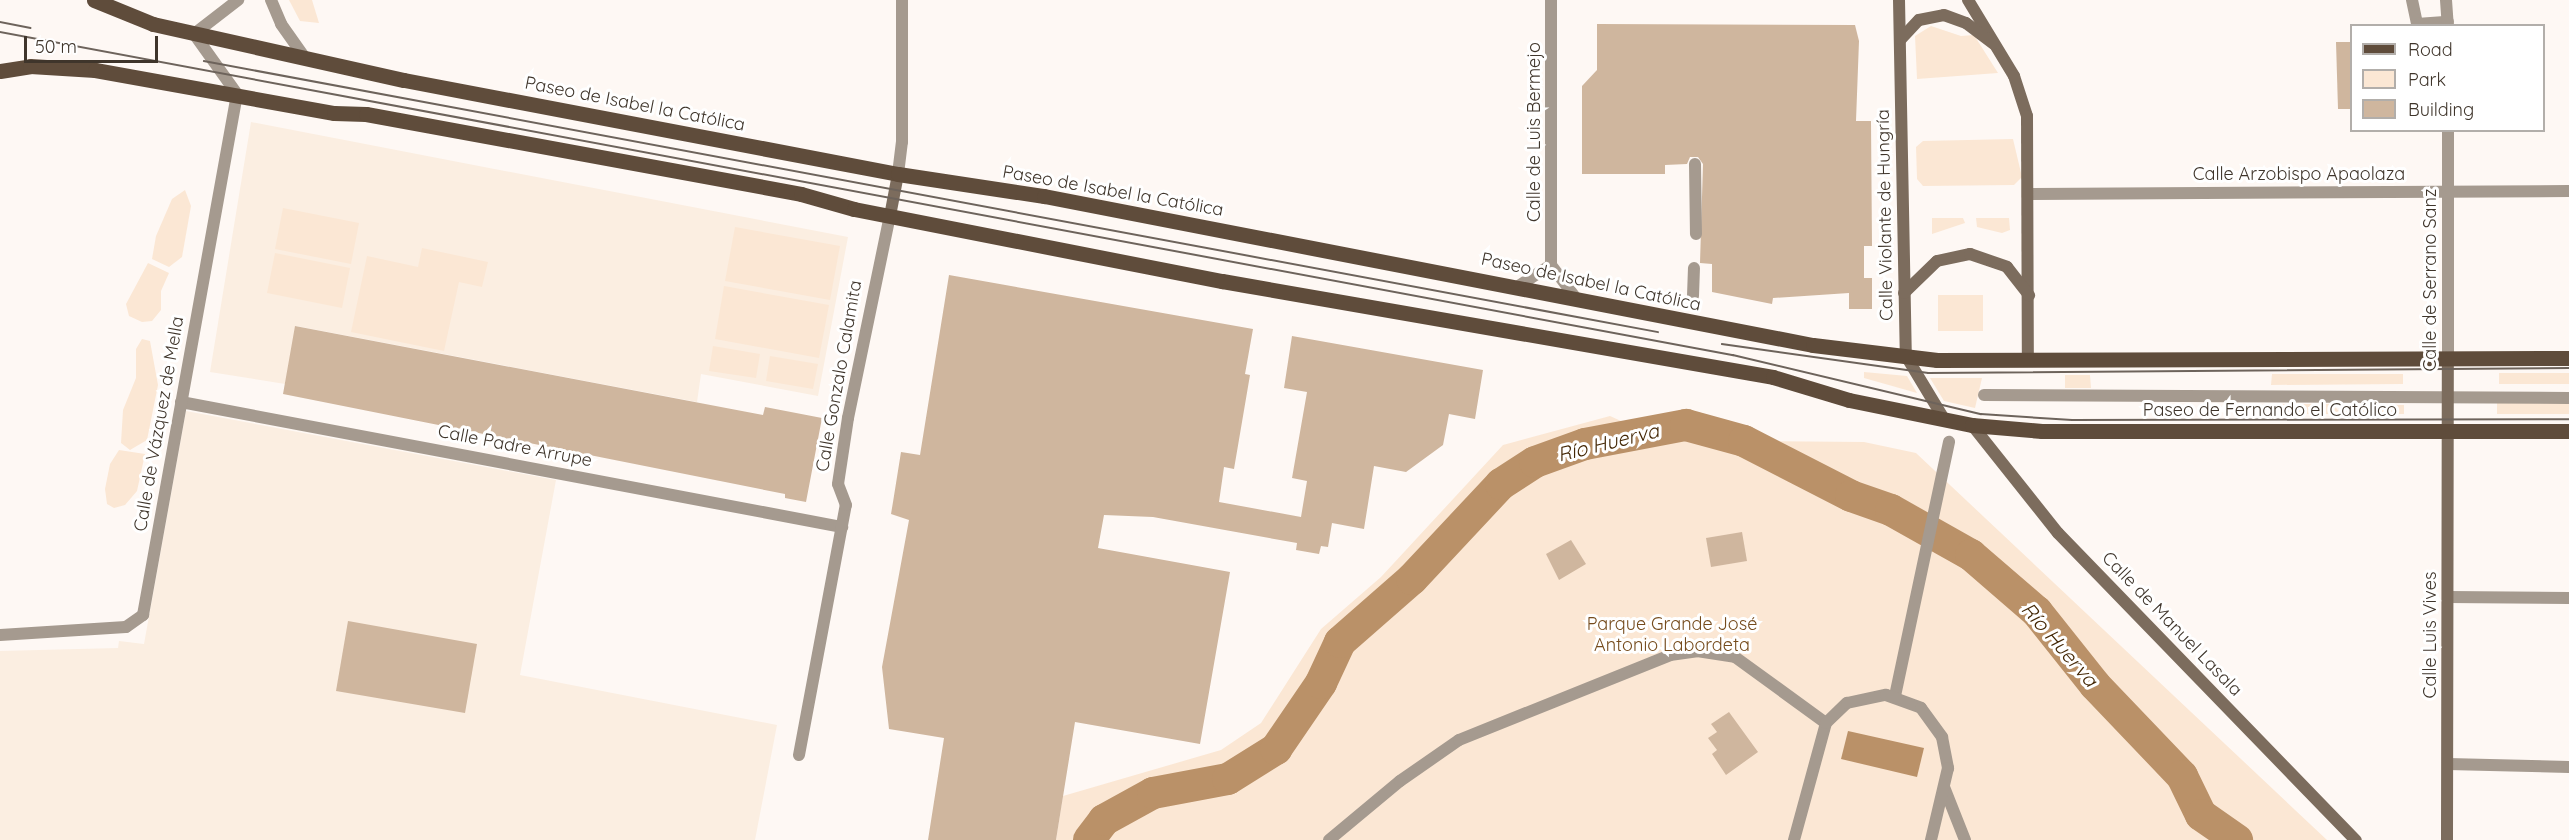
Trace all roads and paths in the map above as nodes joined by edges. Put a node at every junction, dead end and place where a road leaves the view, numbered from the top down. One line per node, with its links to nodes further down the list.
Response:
1 (94, 0): 11 (main road, Paseo de Isabel la Católica)
2 (238, 0): 11 (street)
3 (271, 0): 14 (street)
4 (902, 0): 19 (street)
5 (1551, 0): 25 (street, Calle de Luis Bermejo)
6 (1899, 0): 12 (main road, Calle Violante de Hungría)
7 (1968, 0): 13 (main road)
8 (2412, 0): 10 (street)
9 (2446, 0): 10 (street)
10 (2448, 24)
11 (194, 34): 14 (main road, Paseo de Isabel la Católica); 16 (street)
12 (1900, 39): 13 (main road); 28 (main road, Calle Violante de Hungría)
13 (1996, 45): 22 (main road)
14 (305, 58): 19 (main road, Paseo de Isabel la Católica)
15 (0, 71): 16 (main road)
16 (237, 94): 23 (main road); 39 (street, Calle de Vázquez de Mella)
17 (2448, 132): 21 (street, Calle de Serrano Sanz)
18 (1695, 164): 24 (street)
19 (898, 174): 23 (main road); 27 (main road, Paseo de Isabel la Católica)
20 (2569, 190): 21 (street, Calle Arzobispo Apaolaza)
21 (2448, 192): 22 (street, Calle Arzobispo Apaolaza); 34 (street, Calle de Serrano Sanz)
22 (2029, 194): 30 (main road)
23 (890, 216): 40 (main road); 45 (street, Calle Gonzalo Calamita)
24 (1696, 234)
25 (1551, 265): 27 (street); 31 (street)
26 (1694, 268): 29 (street)
27 (1517, 287): 31 (main road, Paseo de Isabel la Católica)
28 (1904, 293): 30 (main road); 32 (main road, Calle Violante de Hungría)
29 (1693, 296)
30 (2029, 296): 33 (main road)
31 (1579, 302): 32 (main road, Paseo de Isabel la Católica)
32 (1906, 356): 33 (main road, Paseo de Isabel la Católica); 40 (main road, Calle Violante de Hungría)
33 (2028, 357): 34 (main road)
34 (2448, 358): 35 (main road); 38 (main road, Calle de Serrano Sanz)
35 (2569, 358)
36 (1984, 395): 38 (street, Paseo de Fernando el Católico)
37 (2569, 398): 38 (street, Paseo de Fernando el Católico)
38 (2448, 399): 42 (main road, Calle de Serrano Sanz)
39 (181, 402): 45 (street, Calle Padre Arrupe); 48 (street, Calle de Vázquez de Mella)
40 (1944, 419): 41 (main road)
41 (1972, 425): 42 (main road, Paseo de Fernando el Católico); 59 (main road, Calle de Manuel Lasala)
42 (2448, 429): 43 (main road, Paseo de Fernando el Católico); 46 (main road, Calle Luis Vives)
43 (2569, 430)
44 (1949, 442): 49 (street)
45 (842, 527): 51 (street, Calle Gonzalo Calamita)
46 (2448, 597): 47 (street); 52 (main road, Calle Luis Vives)
47 (2569, 598)
48 (0, 635)
49 (1895, 696): 50 (street); 54 (street)
50 (1826, 723): 55 (street); 56 (street)
51 (799, 754)
52 (2448, 764): 53 (street); 60 (main road, Calle Luis Vives)
53 (2569, 767)
54 (1944, 787): 57 (street); 58 (street)
55 (1329, 840)
56 (1794, 840)
57 (1931, 840)
58 (1965, 840)
59 (2356, 840)
60 (2447, 840)

